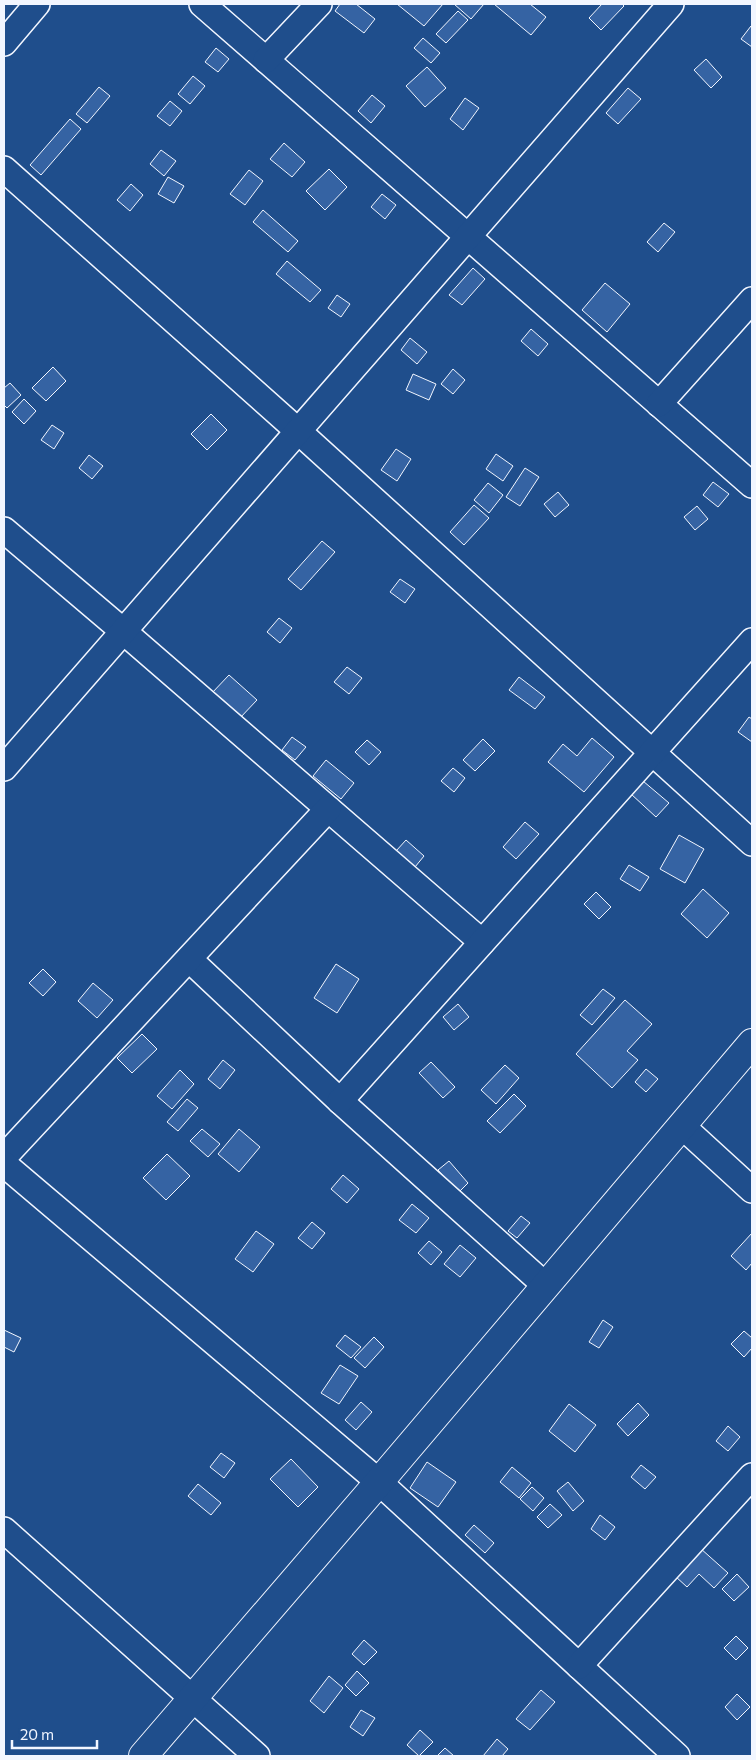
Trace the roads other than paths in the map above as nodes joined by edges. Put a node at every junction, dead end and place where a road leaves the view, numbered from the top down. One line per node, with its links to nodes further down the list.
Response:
1 (37, 4): 5 (street)
2 (202, 4): 6 (street)
3 (319, 4): 6 (street)
4 (671, 4): 8 (street)
5 (4, 44)
6 (266, 60): 8 (street)
7 (4, 169): 11 (street)
8 (468, 236): 10 (street); 11 (street)
9 (752, 300): 10 (street)
10 (659, 404): 12 (street)
11 (298, 431): 14 (street); 16 (street)
12 (752, 485)
13 (4, 530): 14 (street)
14 (123, 631): 17 (street); 18 (street)
15 (752, 641): 16 (street)
16 (653, 753): 19 (street); 20 (street)
17 (4, 768)
18 (328, 809): 20 (street); 21 (street)
19 (752, 843)
20 (482, 942): 23 (street)
21 (188, 959): 23 (street); 25 (street)
22 (752, 1043): 24 (main road)
23 (340, 1101): 28 (street)
24 (682, 1126): 27 (street); 28 (main road)
25 (4, 1157)
26 (4, 1164): 30 (street)
27 (752, 1190)
28 (546, 1286): 30 (main road)
29 (752, 1476): 32 (street)
30 (379, 1482): 32 (street); 33 (main road)
31 (4, 1530): 33 (street)
32 (579, 1666): 36 (street)
33 (192, 1698): 34 (main road); 35 (street)
34 (142, 1756)
35 (256, 1756)
36 (677, 1756)

